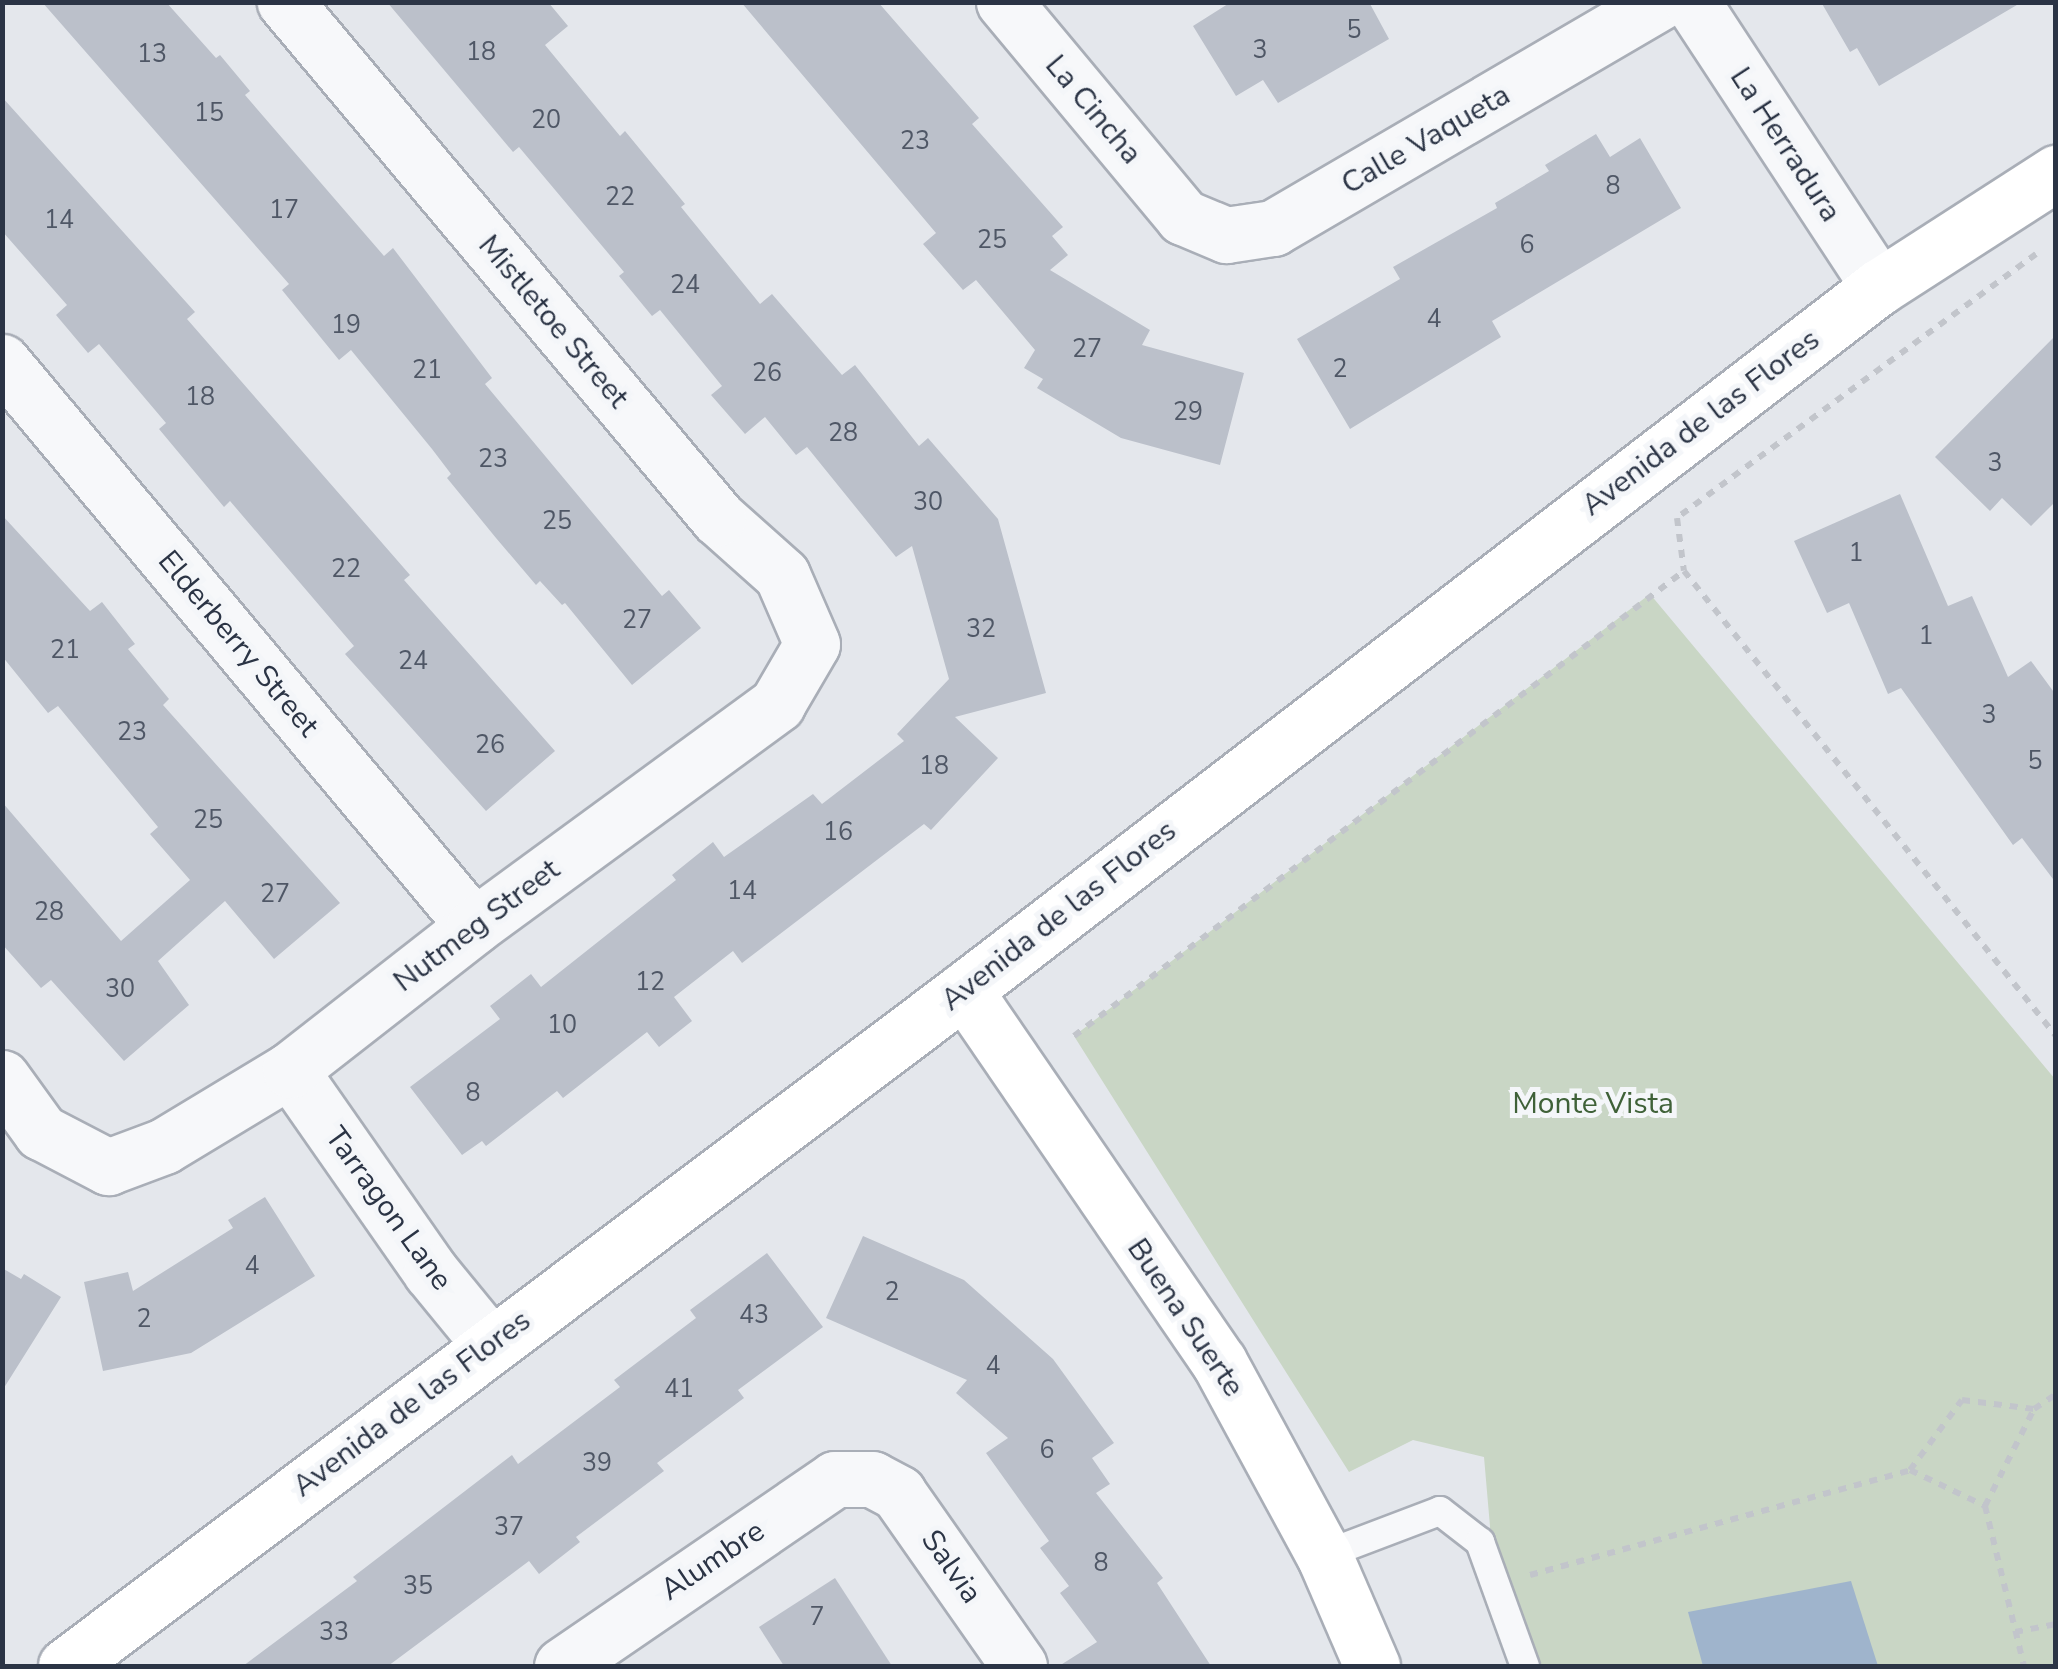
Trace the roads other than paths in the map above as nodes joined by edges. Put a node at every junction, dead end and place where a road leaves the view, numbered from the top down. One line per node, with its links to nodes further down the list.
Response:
1 (285, 2): 9 (street, Mistletoe Street)
2 (1004, 2): 6 (street, La Cincha)
3 (1660, 2): 6 (street, Calle Vaqueta)
4 (1692, 2): 7 (street, La Herradura)
5 (2056, 173): 7 (main road, Avenida de las Flores)
6 (1183, 218)
7 (1878, 287): 11 (main road, Avenida de las Flores)
8 (2, 362): 10 (street, Elderberry Street)
9 (812, 644): 10 (street, Nutmeg Street)
10 (474, 926): 12 (street, Nutmeg Street)
11 (964, 990): 14 (main road, Avenida de las Flores); 16 (main road, Buena Suerte)
12 (290, 1070): 13 (street, Nutmeg Street); 14 (street, Tarragon Lane)
13 (2, 1078)
14 (490, 1344): 17 (main road, Avenida de las Flores)
15 (872, 1480): 18 (street, Alumbre); 19 (street, Salvia)
16 (1324, 1555): 20 (main road, Buena Suerte); 21 (lane)
17 (66, 1666)
18 (562, 1666)
19 (1019, 1666)
20 (1372, 1666)
21 (1525, 1666)

